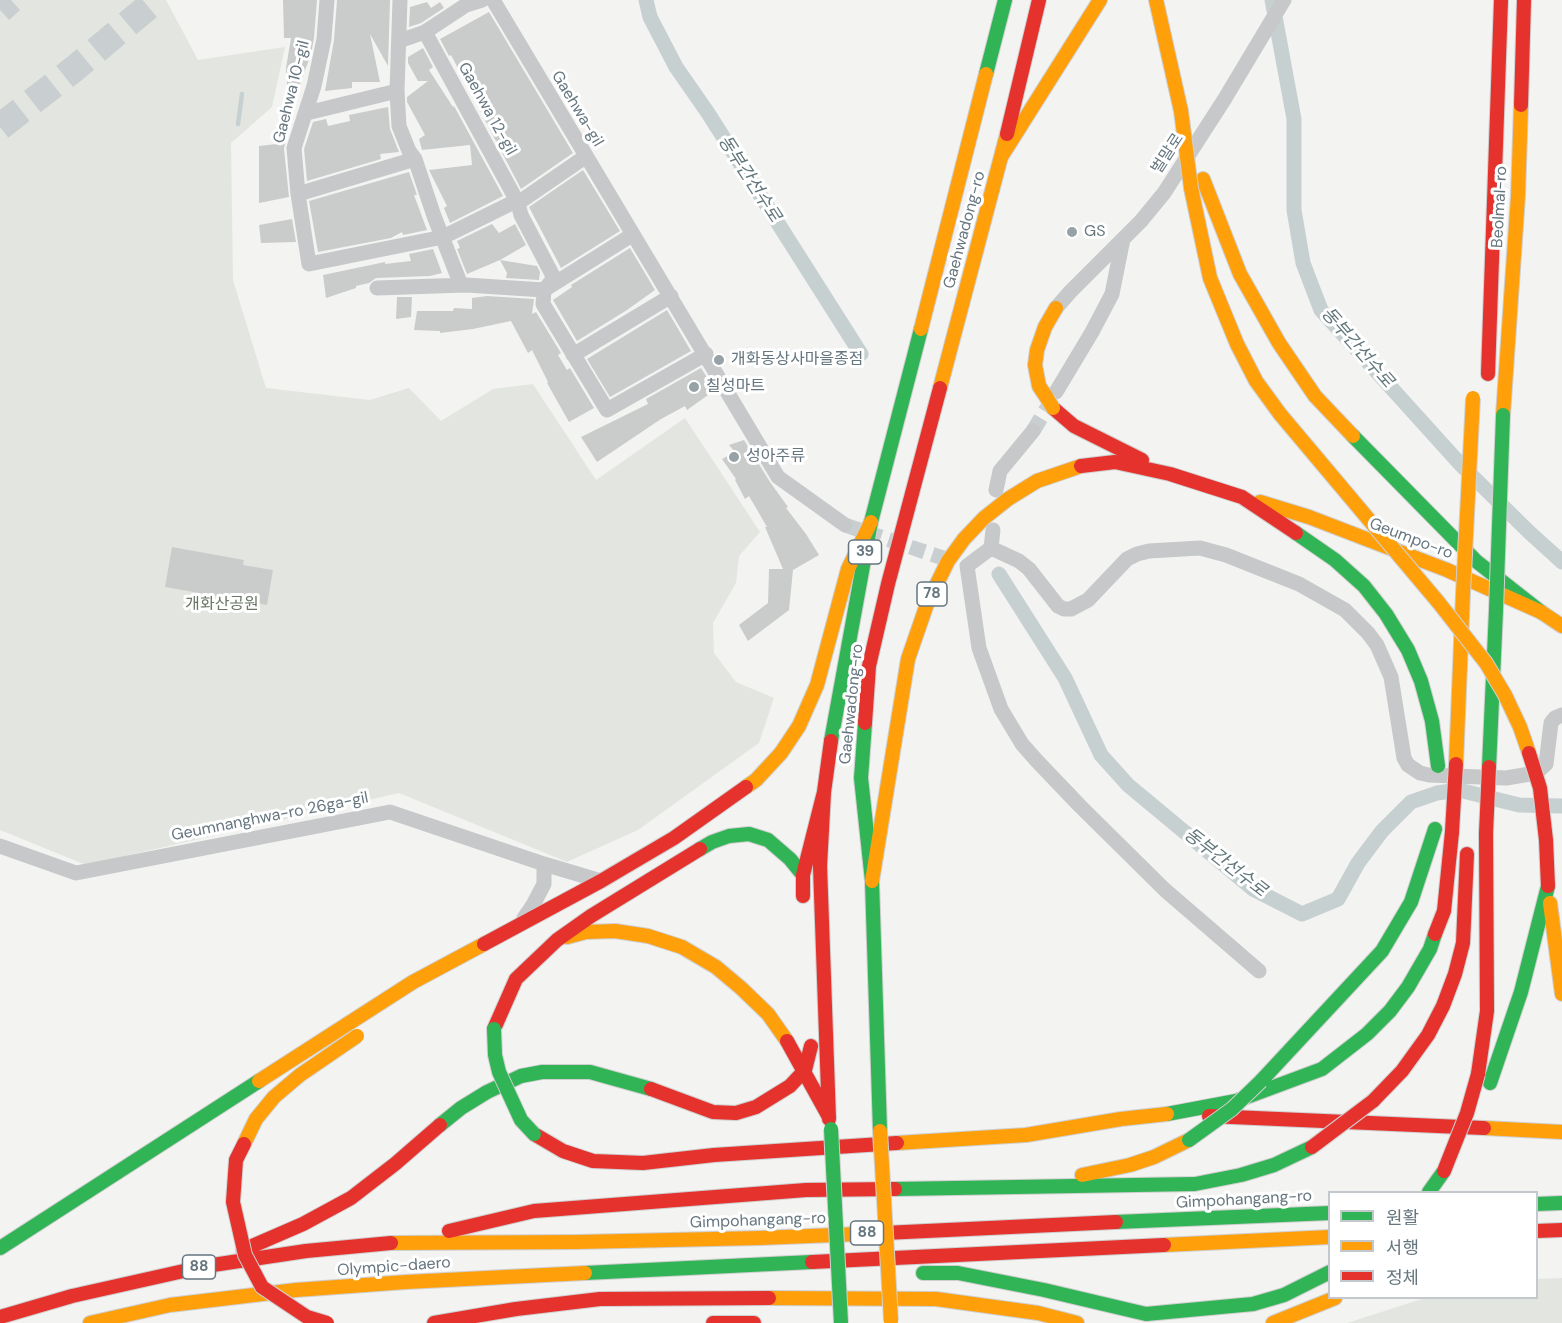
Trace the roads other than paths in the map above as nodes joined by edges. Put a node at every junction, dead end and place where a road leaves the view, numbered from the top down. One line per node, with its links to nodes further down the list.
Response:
1 (327, 0): 16 (street, Gaehwa 10-gil)
2 (400, 0): 13 (street)
3 (482, 0): 12 (street)
4 (493, 0): 17 (street, Gaehwa-gil)
5 (1005, 0): 37 (main road, Gaehwadong-ro / 39)
6 (1039, 0): 18 (main road, Gaehwadong-ro / 39)
7 (1100, 0): 18 (main road)
8 (1156, 0): 15 (main road)
9 (1501, 0): 49 (main road, Beolmal-ro, bridge)
10 (1284, 1): 24 (street, 벌말로)
11 (1524, 3): 74 (main road, Beolmal-ro, bridge)
12 (424, 32): 13 (street); 21 (street, Gaehwa 12-gil)
13 (399, 41): 14 (street)
14 (398, 91): 16 (street); 19 (street)
15 (1180, 111): 43 (main road, bridge); 60 (main road, bridge)
16 (307, 113): 20 (street, Gaehwa 10-gil)
17 (585, 157): 21 (street); 22 (street, Gaehwa-gil)
18 (1001, 157): 59 (main road, Gaehwadong-ro / 39)
19 (415, 159): 20 (street); 23 (street)
20 (298, 194): 23 (street, Gaehwa 10-gil)
21 (518, 203): 23 (street); 27 (street, Gaehwa 12-gil)
22 (632, 236): 27 (street); 28 (street, Gaehwa-gil)
23 (443, 237): 25 (street)
24 (1123, 239): 29 (street, 벌말로); 32 (street)
25 (461, 285): 26 (street); 27 (street)
26 (377, 288)
27 (544, 290): 31 (street, Gaehwa 12-gil)
28 (671, 296): 30 (street, Gaehwa-gil); 31 (street)
29 (1056, 308): 32 (main road)
30 (706, 354): 31 (street, Gaehwa 12-gil); 38 (street, Gaehwa-gil)
31 (573, 355)
32 (1052, 400): 34 (main road)
33 (1033, 431): 35 (street)
34 (1170, 474): 36 (main road, 78); 59 (main road, 78)
35 (996, 490)
36 (1242, 497): 43 (main road, Geumpo-ro / 78); 52 (main road)
37 (870, 522): 51 (main road, Gaehwadong-ro / 39); 58 (main road)
38 (845, 525)
39 (993, 530): 41 (street)
40 (1481, 544): 42 (main road)
41 (991, 548): 47 (street); 65 (street)
42 (1478, 601)
43 (1541, 612): 45 (main road, Geumpo-ro / 78)
44 (1477, 625): 46 (main road)
45 (1562, 626)
46 (1474, 671)
47 (1562, 715)
48 (1471, 730): 49 (main road)
49 (1462, 764): 50 (main road); 71 (main road, bridge)
50 (1468, 787)
51 (824, 792): 57 (main road); 72 (main road, Gaehwadong-ro / 39)
52 (1437, 795)
53 (1435, 823): 75 (main road, bridge)
54 (1467, 842): 75 (main road, bridge)
55 (0, 846): 56 (street, Geumnanghwa-ro 26ga-gil)
56 (544, 864): 58 (street, Geumnanghwa-ro 26ga-gil); 63 (street)
57 (803, 875): 61 (main road); 64 (main road)
58 (601, 880): 62 (main road)
59 (872, 880): 88 (main road, Gaehwadong-ro / 39, bridge)
60 (1548, 886): 67 (main road); 74 (main road, bridge)
61 (803, 896)
62 (552, 907): 63 (main road); 66 (main road)
63 (519, 925): 82 (main road)
64 (557, 940): 70 (main road); 71 (main road, bridge)
65 (1259, 971)
66 (448, 979)
67 (1562, 994)
68 (362, 1033): 90 (main road, bridge)
69 (811, 1046): 70 (main road)
70 (805, 1070): 72 (main road); 83 (main road)
71 (1172, 1114): 73 (main road)
72 (830, 1123): 94 (main road, Gaehwadong-ro / 39, bridge)
73 (1562, 1132)
74 (1444, 1171): 76 (main road)
75 (1024, 1188): 81 (main road)
76 (1430, 1191)
77 (1328, 1213): 81 (main road, Gimpohangang-ro / 88)
78 (1561, 1230): 79 (main road)
79 (1538, 1233)
80 (1328, 1237): 84 (main road, 88)
81 (404, 1242): 83 (main road, Olympic-daero / 88)
82 (0, 1248)
83 (206, 1266): 87 (main road, Olympic-daero / 88)
84 (703, 1267): 85 (main road, 88); 89 (main road, Olympic-daero / 88)
85 (1328, 1273)
86 (1333, 1299): 96 (main road)
87 (0, 1317)
88 (891, 1322)
89 (90, 1323)
90 (327, 1323)
91 (434, 1323): 95 (main road)
92 (713, 1323): 93 (main road)
93 (754, 1323)
94 (841, 1323)
95 (1077, 1323)
96 (1273, 1323)

